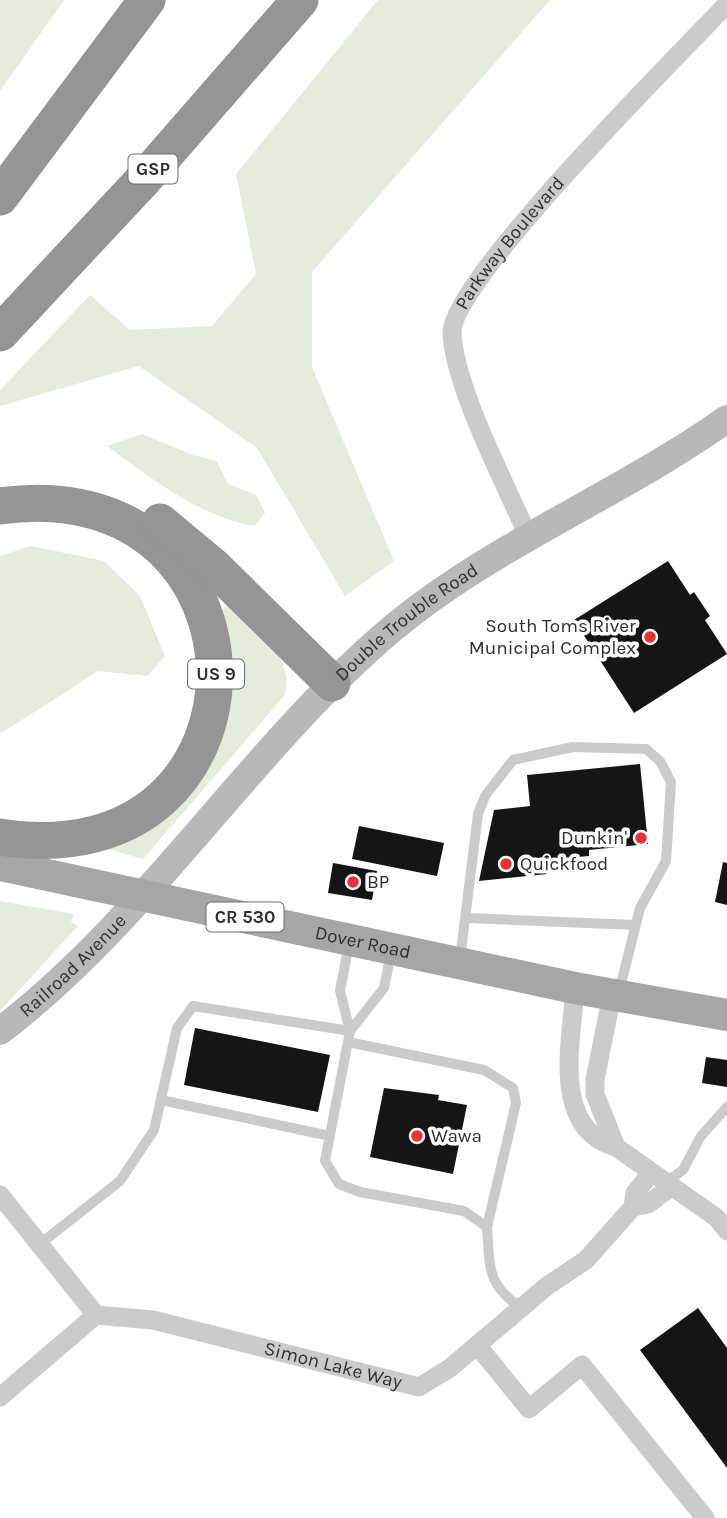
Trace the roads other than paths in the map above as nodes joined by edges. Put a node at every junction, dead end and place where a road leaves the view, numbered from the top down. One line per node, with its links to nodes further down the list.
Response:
1 (147, 0): 4 (highway)
2 (300, 0): 5 (highway, GSP)
3 (727, 4): 9 (street, Parkway Boulevard)
4 (0, 197)
5 (0, 333)
6 (727, 419): 9 (main road, Double Trouble Road)
7 (0, 488): 10 (highway)
8 (0, 506): 11 (highway, US 9)
9 (528, 536): 10 (main road, Double Trouble Road)
10 (332, 683): 13 (main road, Double Trouble Road)
11 (0, 837)
12 (0, 865): 13 (main road, Dover Road / CR 530)
13 (141, 894): 16 (main road, Dover Road / CR 530); 22 (main road, Railroad Avenue)
14 (467, 918): 15 (lane); 15 (lane); 18 (lane)
15 (635, 925): 20 (lane)
16 (349, 940): 17 (main road, Dover Road / CR 530); 23 (lane)
17 (393, 948): 18 (main road, Dover Road / CR 530); 23 (lane)
18 (460, 962): 19 (main road, Dover Road / CR 530)
19 (575, 988): 20 (main road, Dover Road / CR 530); 27 (street)
20 (615, 996): 21 (main road, Dover Road / CR 530); 27 (street)
21 (727, 1015)
22 (0, 1031)
23 (349, 1036): 24 (lane); 26 (lane); 30 (lane)
24 (161, 1100): 26 (lane); 32 (lane)
25 (727, 1107): 28 (lane)
26 (330, 1136): 30 (lane)
27 (616, 1147): 28 (street)
28 (662, 1181): 31 (street); 33 (street, Simon Lake Way)
29 (0, 1195): 32 (street)
30 (487, 1227): 33 (lane)
31 (727, 1231)
32 (40, 1244): 34 (street)
33 (521, 1308): 35 (street, Simon Lake Way)
34 (96, 1315): 35 (street, Simon Lake Way); 36 (street)
35 (477, 1345): 37 (street)
36 (0, 1397)
37 (705, 1518)

